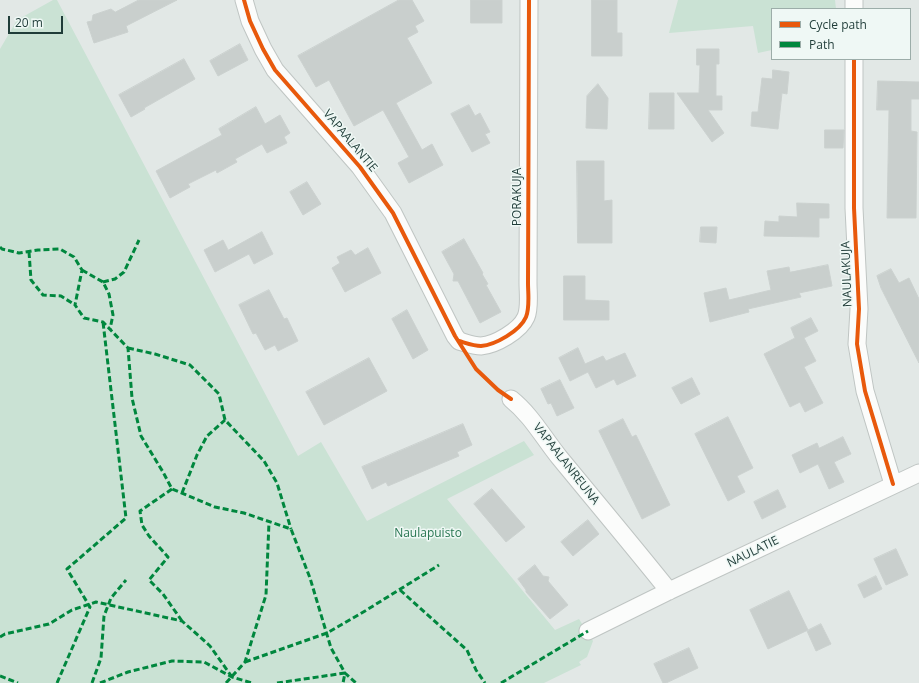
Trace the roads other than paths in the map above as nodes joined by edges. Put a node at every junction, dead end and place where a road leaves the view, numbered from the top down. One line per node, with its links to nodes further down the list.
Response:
1 (244, 0): 4 (street, VAPAALANTIE)
2 (529, 0): 4 (street, PORAKUJA)
3 (854, 60): 7 (street, NAULAKUJA)
4 (459, 341)
5 (511, 399): 8 (street, VAPAALANREUNA)
6 (919, 472): 7 (street, NAULATIE)
7 (893, 484): 8 (street, NAULATIE)
8 (669, 591): 9 (street, NAULATIE)
9 (588, 631)

